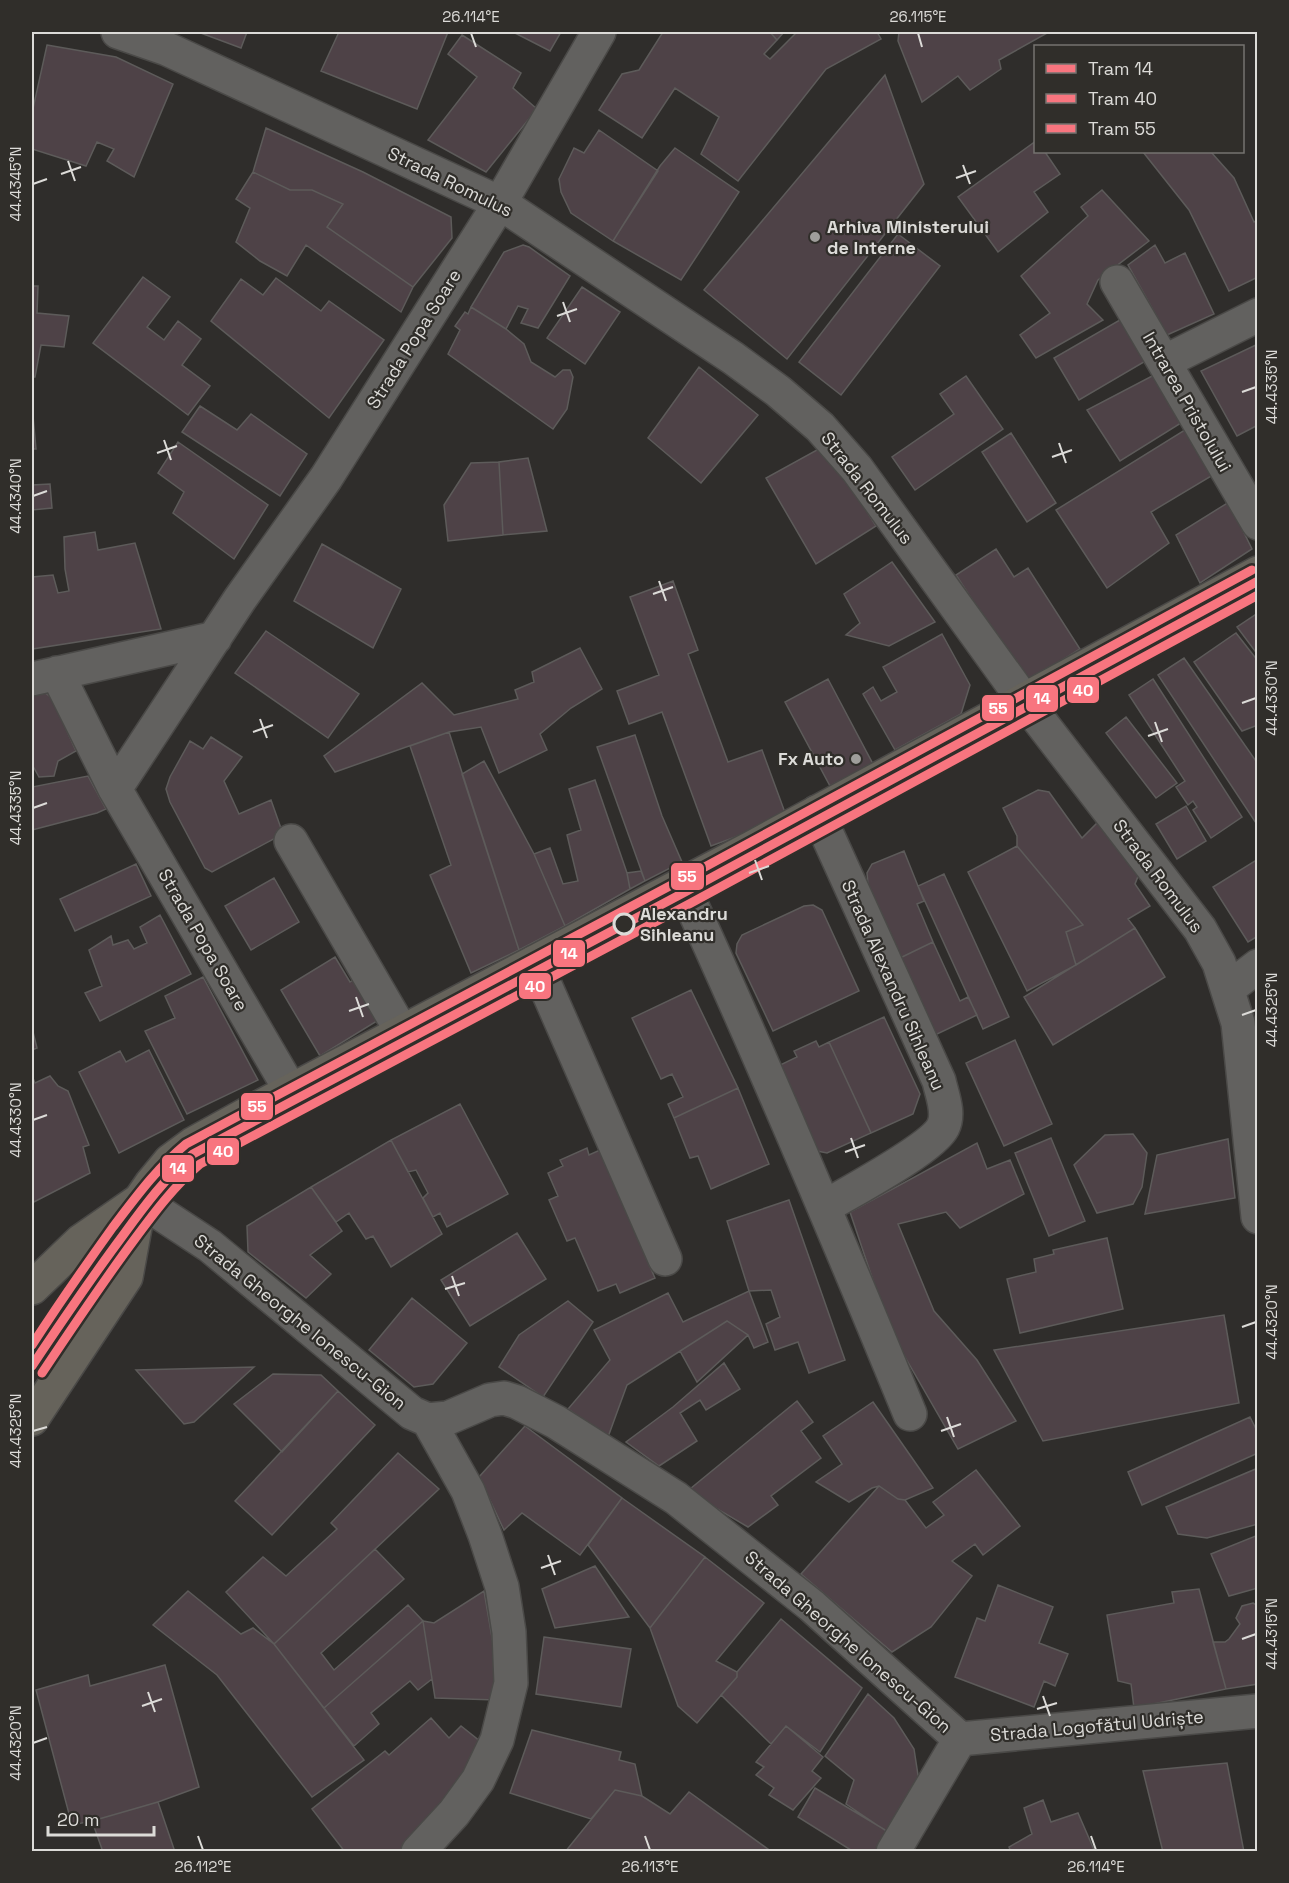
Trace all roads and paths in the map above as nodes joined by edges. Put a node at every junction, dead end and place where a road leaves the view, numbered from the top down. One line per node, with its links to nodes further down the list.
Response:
1 (118, 32): 3 (street, Strada Romulus)
2 (599, 32): 3 (street, Strada Popa Soare)
3 (500, 203): 9 (street, Strada Popa Soare); 11 (street, Strada Romulus)
4 (1117, 282): 6 (street, Intrarea Pristolului)
5 (1257, 315): 6 (street)
6 (1164, 362): 7 (street, Intrarea Pristolului)
7 (1257, 522)
8 (1257, 573): 11 (main road)
9 (215, 638): 10 (street, Strada Popa Soare); 12 (street, Strada Popa Soare)
10 (44, 676): 12 (street, Strada Popa Soare)
11 (1023, 699): 13 (main road); 18 (street, Strada Romulus)
12 (115, 789): 20 (street, Strada Popa Soare)
13 (817, 812): 15 (main road); 23 (street, Strada Alexandru Sihleanu)
14 (291, 841): 19 (street)
15 (682, 884): 16 (main road); 23 (street)
16 (535, 962): 19 (main road); 25 (street)
17 (1257, 966): 18 (street)
18 (1228, 988): 21 (street, Strada Romulus)
19 (402, 1032): 20 (main road)
20 (291, 1091): 22 (main road)
21 (1255, 1174): 24 (street, Strada Romulus)
22 (140, 1200): 26 (main road); 28 (main road); 29 (street, Strada Gheorghe Ionescu-Gion)
23 (825, 1208): 27 (street)
24 (1257, 1217)
25 (665, 1259)
26 (32, 1288)
27 (910, 1414)
28 (32, 1419)
29 (428, 1420): 31 (street, Strada Gheorghe Ionescu-Gion); 32 (street)
30 (1257, 1711): 31 (street, Strada Logofătul Udriște)
31 (960, 1739): 33 (street)
32 (418, 1851)
33 (892, 1851)

